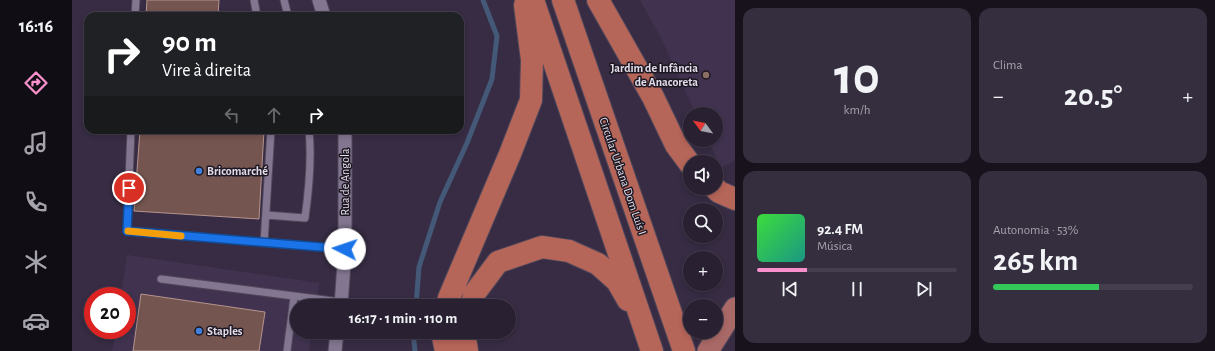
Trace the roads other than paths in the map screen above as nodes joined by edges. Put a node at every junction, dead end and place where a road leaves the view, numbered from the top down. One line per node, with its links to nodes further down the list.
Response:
1 (136, 0): 9 (lane)
2 (254, 0): 10 (lane)
3 (284, 0): 11 (lane)
4 (319, 0): 12 (street)
5 (524, 0): 27 (highway)
6 (533, 0): 30 (highway)
7 (563, 0): 34 (highway, Circular Urbana Dom Luís I)
8 (598, 0): 17 (highway)
9 (135, 12)
10 (256, 12)
11 (287, 12)
12 (323, 12)
13 (131, 134): 21 (lane)
14 (271, 134): 20 (lane)
15 (310, 134): 20 (lane)
16 (344, 134): 22 (street, Rua de Angola)
17 (683, 155)
18 (723, 194): 19 (highway)
19 (735, 199)
20 (266, 215): 21 (lane)
21 (264, 243): 22 (lane)
22 (345, 249): 26 (street, Rua de Angola)
23 (161, 279): 24 (lane)
24 (294, 297): 25 (lane); 35 (lane)
25 (307, 299)
26 (341, 299)
27 (449, 299)
28 (473, 299): 30 (highway)
29 (735, 308): 40 (main road)
30 (645, 329): 39 (highway)
31 (336, 339): 36 (street)
32 (443, 339): 37 (highway)
33 (465, 339): 38 (highway)
34 (680, 342)
35 (287, 351)
36 (335, 351)
37 (446, 351)
38 (467, 351)
39 (652, 351)
40 (708, 351)

